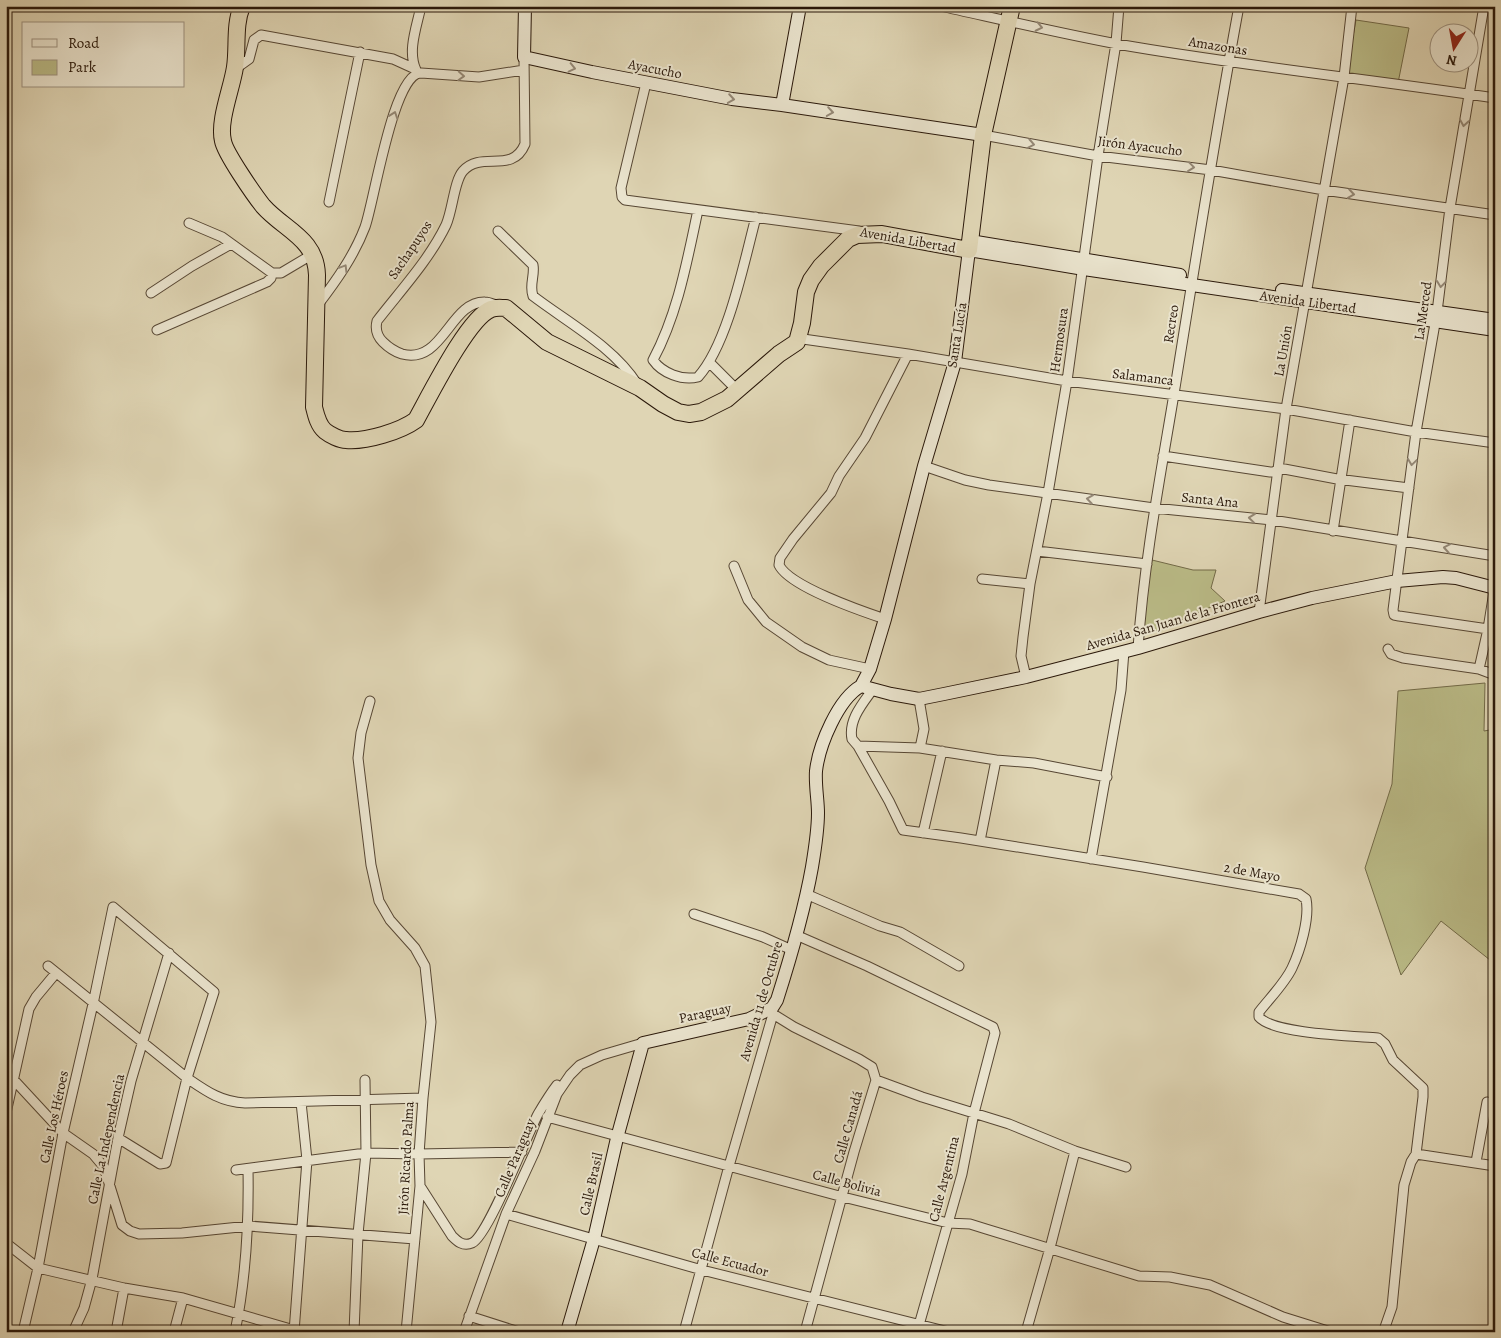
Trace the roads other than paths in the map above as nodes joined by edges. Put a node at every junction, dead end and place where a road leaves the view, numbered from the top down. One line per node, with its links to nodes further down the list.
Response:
1 (242, 6): 15 (highway)
2 (421, 6): 17 (street)
3 (525, 6): 13 (street, Sachapuyos)
4 (800, 6): 22 (street)
5 (940, 6): 10 (street, Amazonas)
6 (1118, 6): 11 (street, Hermosura)
7 (1240, 6): 14 (street, Recreo)
8 (1352, 6): 18 (street, La Unión)
9 (1484, 6): 20 (street, La Merced)
10 (1010, 14): 11 (street, Amazonas, one-way to 11); 23 (highway, Santa Lucía)
11 (1116, 44): 14 (street, Amazonas); 24 (street, Hermosura)
12 (360, 52): 15 (street); 17 (street); 27 (street)
13 (524, 57): 16 (street, Sachapuyos); 19 (street, Ayacucho, one-way to 19)
14 (1229, 62): 18 (street, Amazonas); 25 (street, Recreo)
15 (234, 69): 38 (highway)
16 (524, 70): 17 (street, one-way to 16); 45 (street, Sachapuyos)
17 (415, 72): 44 (street, one-way to 17)
18 (1344, 77): 20 (street, Amazonas); 26 (street, La Unión)
19 (646, 83): 22 (street, Ayacucho, one-way to 22); 29 (street)
20 (1469, 94): 21 (street, Amazonas); 28 (street, La Merced, one-way to 28)
21 (1495, 98)
22 (782, 104): 23 (street, Jirón Ayacucho, one-way to 23)
23 (983, 135): 24 (street, Jirón Ayacucho, one-way to 24); 37 (highway, Santa Lucía)
24 (1098, 156): 25 (street, Jirón Ayacucho, one-way to 25); 39 (street, Hermosura)
25 (1211, 170): 26 (street, Jirón Ayacucho); 41 (street, Recreo)
26 (1324, 190): 28 (street, Jirón Ayacucho, one-way to 28); 43 (street, La Unión)
27 (329, 202)
28 (1450, 208): 30 (street, Jirón Ayacucho); 46 (street, La Merced, one-way to 46)
29 (698, 210): 31 (street); 53 (street)
30 (1495, 215)
31 (756, 217): 33 (street); 53 (street)
32 (188, 223): 36 (street)
33 (849, 230): 35 (street, Avenida Libertad); 37 (highway, Avenida Libertad); 50 (highway)
34 (498, 231): 55 (street)
35 (869, 233): 37 (highway, Avenida Libertad); 50 (highway)
36 (231, 244): 40 (street); 42 (street)
37 (969, 245): 39 (street, Avenida Libertad); 52 (street, Santa Lucía)
38 (313, 254): 40 (street); 44 (highway)
39 (1084, 264): 41 (street, Avenida Libertad); 54 (street, Hermosura)
40 (272, 273): 48 (street)
41 (1191, 281): 43 (street, Avenida Libertad); 57 (street, Recreo)
42 (151, 293)
43 (1306, 297): 46 (street, Avenida Libertad); 58 (street, La Unión)
44 (316, 308): 45 (highway)
45 (506, 308): 55 (highway)
46 (1437, 317): 47 (street, Avenida Libertad); 49 (street, Avenida Libertad); 60 (street, La Merced)
47 (1495, 320)
48 (156, 330)
49 (1495, 330)
50 (792, 341): 51 (street, Salamanca); 56 (highway)
51 (908, 354): 52 (street, Salamanca); 81 (street)
52 (955, 362): 54 (street, Salamanca); 63 (street, Santa Lucía)
53 (710, 363): 56 (street)
54 (1067, 381): 57 (street, Salamanca); 67 (street, Hermosura)
55 (640, 388): 56 (highway)
56 (737, 390)
57 (1174, 395): 58 (street, Salamanca); 62 (street, Recreo)
58 (1286, 409): 59 (street, Salamanca); 64 (street, La Unión)
59 (1350, 420): 60 (street, Salamanca); 65 (street)
60 (1416, 432): 61 (street, Salamanca); 66 (street, La Merced, one-way to 66)
61 (1495, 443)
62 (1163, 456): 64 (street); 68 (street, Recreo)
63 (924, 466): 67 (street, Santa Ana); 81 (street, Santa Lucía)
64 (1279, 468): 65 (street); 69 (street, La Unión)
65 (1341, 478): 66 (street); 70 (street)
66 (1408, 488): 71 (street, La Merced)
67 (1048, 493): 68 (street, Santa Ana, one-way to 67); 72 (street, Hermosura)
68 (1154, 508): 69 (street, Santa Ana, one-way to 68); 74 (street, Recreo)
69 (1272, 520): 70 (street, Santa Ana); 80 (street, La Unión)
70 (1333, 531): 71 (street, Santa Ana)
71 (1401, 540): 73 (street, Santa Ana, one-way to 71); 77 (street, La Merced)
72 (1037, 551): 74 (street); 78 (street, Hermosura)
73 (1495, 556)
74 (1147, 564): 83 (street, Recreo)
75 (734, 566): 87 (street)
76 (982, 579): 78 (street)
77 (1397, 581): 79 (street, Avenida San Juan de la Frontera); 80 (street, Avenida San Juan de la Frontera); 82 (street, La Merced)
78 (1030, 584): 89 (street, Hermosura)
79 (1495, 587): 82 (street)
80 (1259, 612): 83 (street, Avenida San Juan de la Frontera)
81 (885, 619): 87 (street, Santa Lucía)
82 (1491, 630): 86 (street)
83 (1138, 648): 85 (street, Avenida San Juan de la Frontera)
84 (1388, 649): 86 (street)
85 (1124, 651): 89 (street, Avenida San Juan de la Frontera); 97 (street)
86 (1479, 669): 88 (street)
87 (870, 670): 90 (street, Santa Lucía)
88 (1495, 675)
89 (1026, 677): 91 (street, Avenida San Juan de la Frontera)
90 (867, 688): 91 (street, Avenida San Juan de la Frontera); 93 (street); 101 (street, Avenida 11 de Octubre)
91 (919, 699): 94 (street)
92 (370, 701): 118 (street, Jirón Ricardo Palma)
93 (858, 746): 94 (street); 98 (street, 2 de Mayo)
94 (920, 748): 95 (street)
95 (942, 751): 96 (street); 98 (street)
96 (996, 760): 97 (street); 99 (street)
97 (1107, 777): 100 (street)
98 (923, 833): 99 (street, 2 de Mayo)
99 (980, 841): 100 (street, 2 de Mayo)
100 (1091, 858): 132 (street, 2 de Mayo)
101 (806, 894): 103 (street, Avenida 11 de Octubre); 107 (street)
102 (694, 914): 104 (street)
103 (796, 935): 104 (street, Avenida 11 de Octubre); 122 (street, Calle Argentina)
104 (792, 950): 110 (street, Avenida 11 de Octubre)
105 (169, 953): 109 (street, Calle Los Héroes); 111 (street, Calle La Independencia); 115 (street)
106 (48, 966): 108 (street)
107 (959, 966)
108 (56, 973): 109 (street); 114 (street)
109 (93, 1004): 111 (street); 125 (street, Calle Los Héroes)
110 (773, 1011): 112 (street, Paraguay); 117 (street, Calle Canadá); 135 (street, Avenida 11 de Octubre)
111 (143, 1042): 115 (street); 126 (street, Calle La Independencia)
112 (643, 1043): 113 (street, Calle Paraguay); 127 (street, Calle Brasil)
113 (580, 1065): 124 (street, Calle Paraguay); 129 (street)
114 (10, 1076): 123 (street); 125 (street)
115 (187, 1078): 120 (street); 126 (street)
116 (365, 1080): 119 (street)
117 (876, 1080): 122 (street); 142 (street, Calle Canadá)
118 (423, 1098): 119 (street); 131 (street, Jirón Ricardo Palma)
119 (364, 1099): 120 (street); 130 (street)
120 (301, 1102): 133 (street)
121 (1487, 1102): 134 (street)
122 (974, 1113): 128 (street); 144 (street, Calle Argentina)
123 (6, 1114)
124 (547, 1118): 127 (street, Calle Bolivia); 143 (street, Calle Paraguay)
125 (63, 1133): 140 (street); 152 (street, Calle Los Héroes)
126 (118, 1138): 140 (street, Calle La Independencia)
127 (618, 1138): 135 (street, Calle Bolivia); 149 (street, Calle Brasil)
128 (1075, 1151): 137 (street); 151 (street)
129 (522, 1152): 131 (street); 141 (street)
130 (366, 1153): 131 (street); 133 (street); 147 (street)
131 (420, 1154): 141 (street, Jirón Ricardo Palma)
132 (1416, 1154): 134 (street); 177 (street)
133 (307, 1160): 138 (street); 146 (street)
134 (1476, 1162): 136 (street)
135 (729, 1166): 142 (street, Calle Bolivia); 153 (street, Avenida 11 de Octubre)
136 (1495, 1166)
137 (1126, 1167)
138 (248, 1169): 139 (street); 145 (street)
139 (236, 1170)
140 (109, 1185): 145 (street); 154 (street, Calle La Independencia)
141 (420, 1186): 148 (street, Jirón Ricardo Palma)
142 (843, 1197): 144 (street, Calle Bolivia); 157 (street, Calle Canadá)
143 (506, 1214): 149 (street, Calle Ecuador); 159 (street, Calle Paraguay)
144 (948, 1223): 151 (street, Calle Bolivia); 160 (street, Calle Argentina)
145 (249, 1226): 146 (street); 158 (street)
146 (303, 1231): 147 (street); 161 (street)
147 (358, 1234): 148 (street); 167 (street)
148 (415, 1239): 168 (street, Jirón Ricardo Palma)
149 (594, 1239): 153 (street, Calle Ecuador); 171 (street, Calle Brasil)
150 (6, 1243): 152 (street)
151 (1050, 1248): 175 (street); 176 (street, Calle Bolivia)
152 (38, 1268): 154 (street); 162 (street, Calle Los Héroes)
153 (702, 1270): 157 (street, Calle Ecuador); 172 (street, Avenida 11 de Octubre)
154 (92, 1280): 155 (street); 163 (street, Calle La Independencia)
155 (124, 1288): 156 (street); 164 (street)
156 (183, 1298): 158 (street); 165 (street)
157 (815, 1299): 160 (street, Calle Ecuador); 173 (street, Calle Canadá)
158 (239, 1313): 161 (street); 166 (street)
159 (469, 1316): 169 (street, Calle Paraguay); 170 (street)
160 (918, 1328): 174 (street, Calle Ecuador)
161 (297, 1331)
162 (23, 1332)
163 (73, 1332)
164 (116, 1332)
165 (174, 1332)
166 (235, 1332)
167 (354, 1332)
168 (406, 1332)
169 (464, 1332)
170 (519, 1332)
171 (567, 1332)
172 (684, 1332)
173 (805, 1332)
174 (949, 1332)
175 (1026, 1332)
176 (1331, 1332)
177 (1382, 1332)

